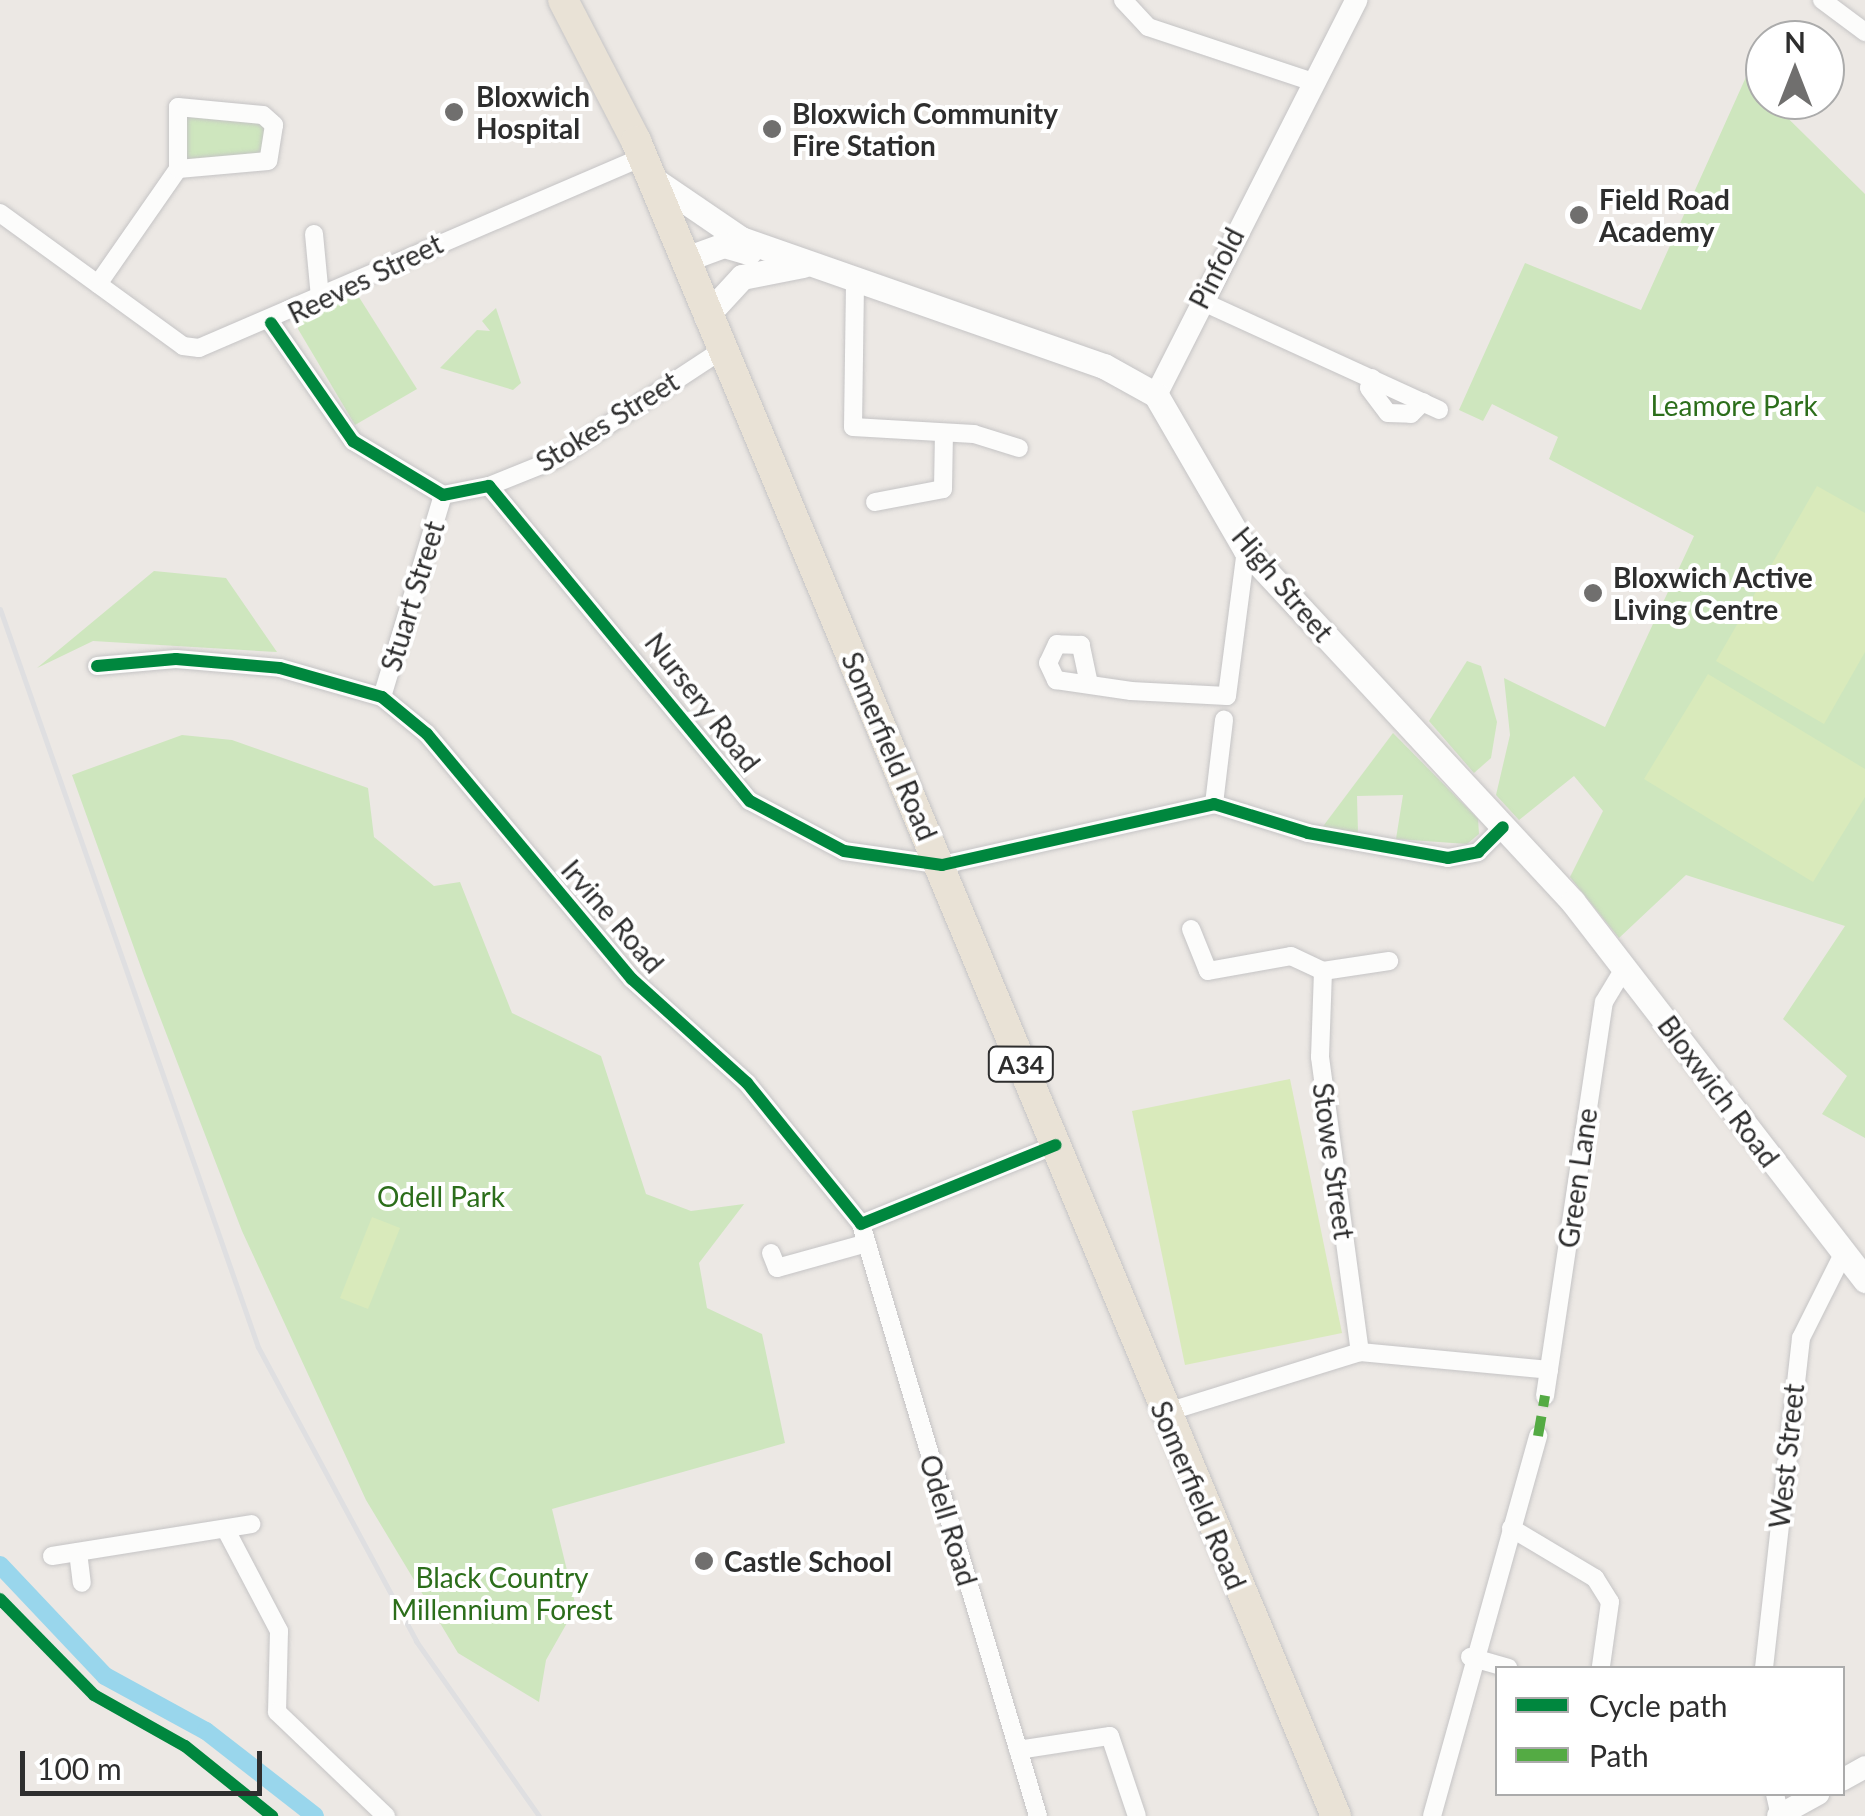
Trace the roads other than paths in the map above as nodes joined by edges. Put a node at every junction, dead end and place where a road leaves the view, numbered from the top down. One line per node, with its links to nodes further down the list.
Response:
1 (563, 0): 7 (highway, A34)
2 (1123, 0): 6 (street)
3 (1356, 0): 6 (street, Pinfold)
4 (1822, 0): 5 (street)
5 (1865, 32)
6 (1313, 82): 16 (street, Pinfold)
7 (646, 166): 11 (highway, Somerfield Road / A34); 12 (main road); 15 (street, Reeves Street)
8 (178, 169): 8 (street); 13 (street)
9 (0, 213): 13 (street, Reeves Street)
10 (314, 234): 15 (street)
11 (683, 260): 12 (main road); 17 (highway, Somerfield Road / A34)
12 (803, 264): 14 (main road); 17 (main road)
13 (98, 284): 18 (street, Reeves Street)
14 (855, 284): 20 (main road); 22 (street)
15 (320, 298): 18 (street, Reeves Street)
16 (1198, 300): 20 (street, Pinfold); 21 (street)
17 (706, 316): 19 (highway, Somerfield Road / A34)
18 (271, 322): 25 (street)
19 (722, 350): 24 (street, Stokes Street); 34 (highway, Somerfield Road / A34)
20 (1156, 395): 27 (main road, High Street)
21 (1431, 406)
22 (944, 434): 23 (street); 26 (street)
23 (1019, 448)
24 (489, 486): 25 (street); 34 (street, Nursery Road)
25 (443, 496): 30 (street, Stuart Street)
26 (875, 502)
27 (1246, 550): 29 (street); 33 (main road, High Street)
28 (98, 666): 30 (street, Irvine Road)
29 (1089, 684)
30 (382, 696): 41 (street, Irvine Road)
31 (1224, 720): 32 (street)
32 (1214, 804): 33 (street, Nursery Road); 34 (street, Nursery Road)
33 (1503, 826): 35 (main road, High Street)
34 (942, 865): 40 (highway, Somerfield Road / A34)
35 (1573, 902): 38 (main road, Bloxwich Road)
36 (1191, 929): 39 (street)
37 (1389, 961): 39 (street)
38 (1625, 967): 43 (main road, Bloxwich Road); 47 (street, Green Lane)
39 (1323, 971): 46 (street, Stowe Street)
40 (1056, 1145): 41 (street); 49 (highway, Somerfield Road / A34)
41 (860, 1224): 42 (street, Odell Road)
42 (867, 1243): 44 (street); 61 (street, Odell Road)
43 (1844, 1254): 45 (main road, Bloxwich Road); 60 (street, West Street)
44 (776, 1269)
45 (1865, 1280)
46 (1360, 1352): 47 (street); 49 (street)
47 (1548, 1370): 48 (street, Green Lane)
48 (1545, 1396)
49 (1164, 1413): 66 (highway, Somerfield Road / A34)
50 (1538, 1436): 52 (street)
51 (250, 1524): 53 (street)
52 (1511, 1528): 57 (street); 59 (street)
53 (226, 1530): 54 (street); 63 (street)
54 (78, 1552): 55 (street); 56 (street)
55 (52, 1556)
56 (82, 1583)
57 (1470, 1657): 58 (street); 67 (street)
58 (1501, 1666)
59 (1601, 1666)
60 (1764, 1666)
61 (1018, 1750): 64 (street, Odell Road); 65 (street)
62 (1814, 1796): 68 (street)
63 (386, 1816)
64 (1038, 1816)
65 (1137, 1816)
66 (1336, 1816)
67 (1432, 1816)
68 (1779, 1816)

